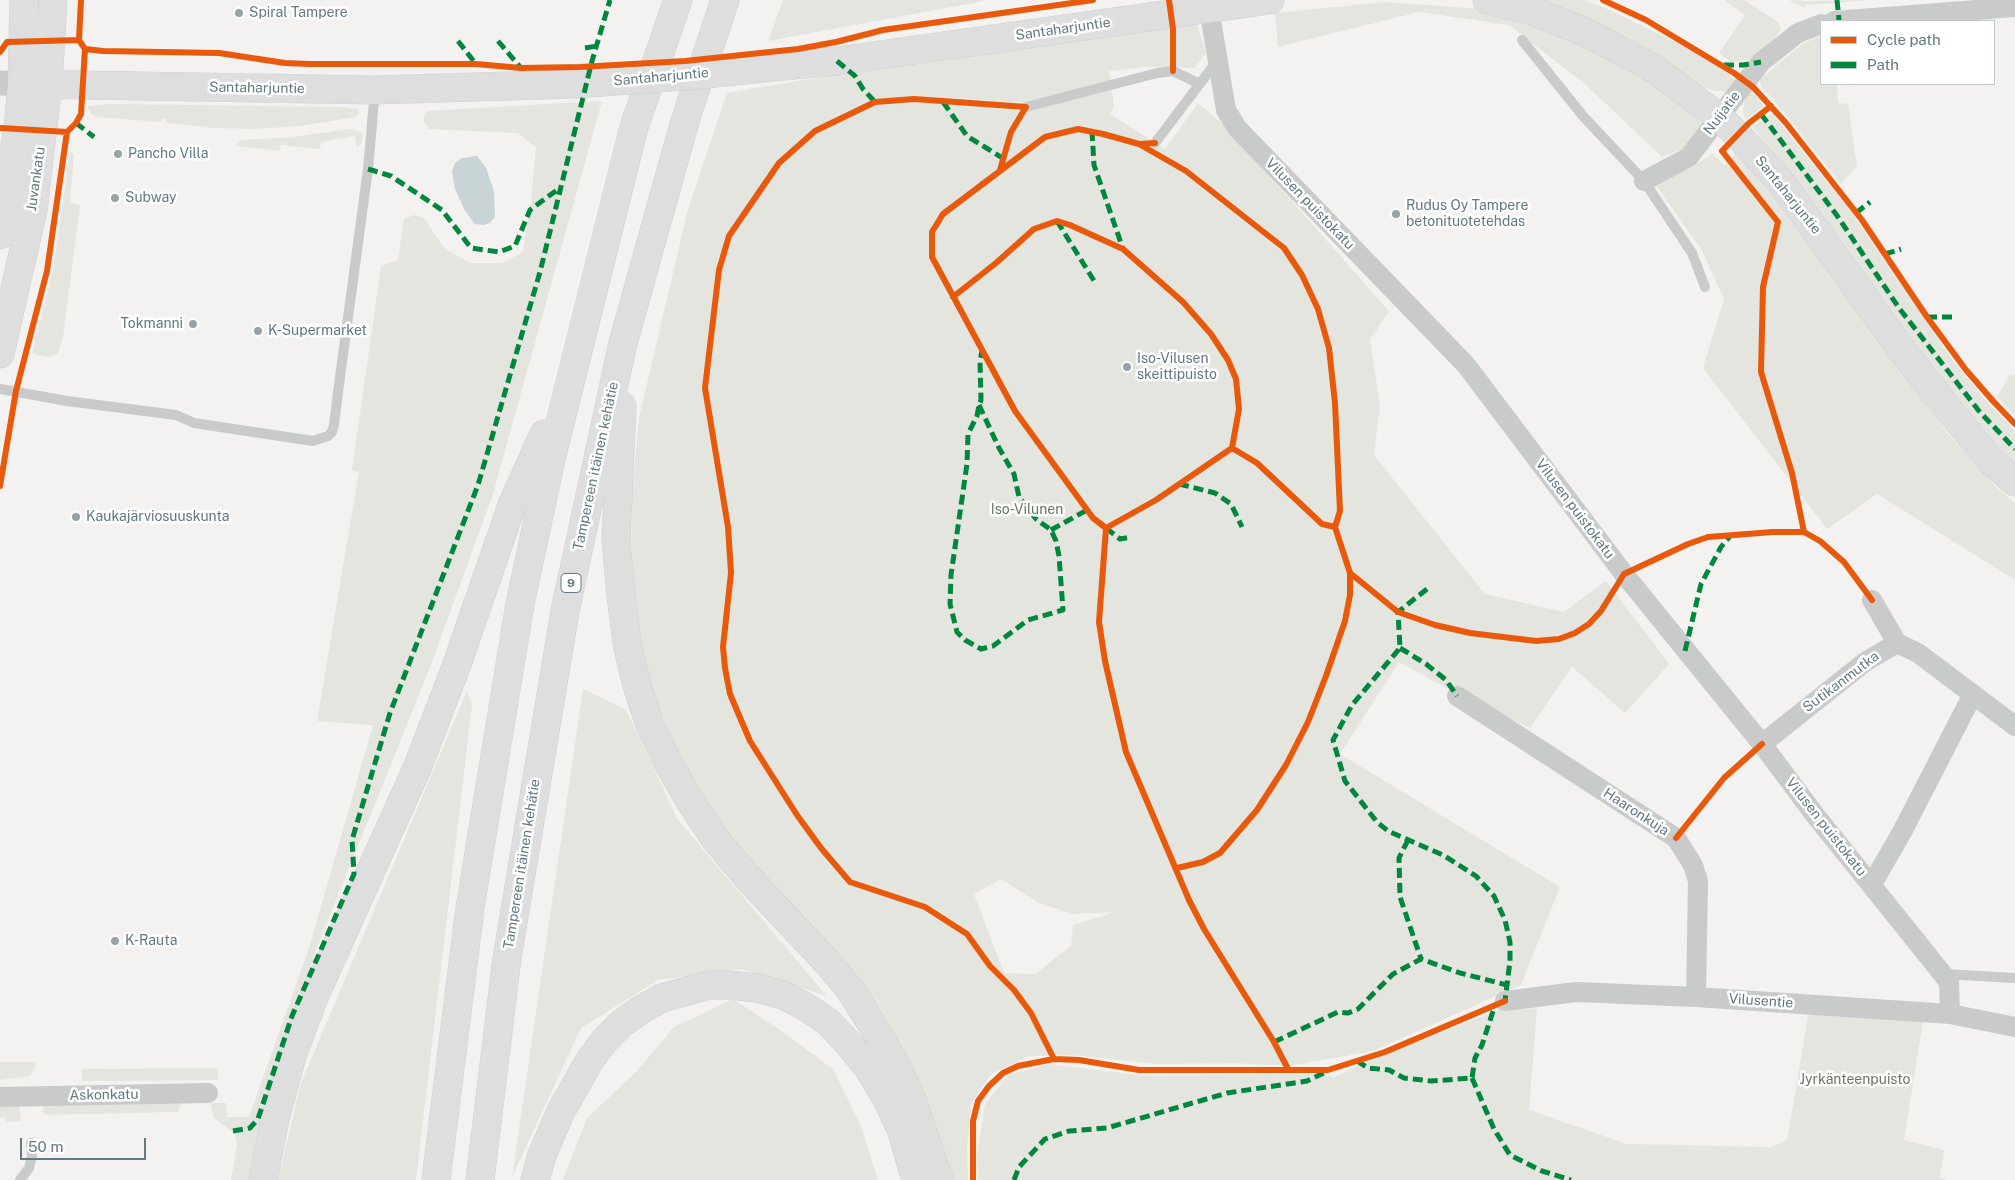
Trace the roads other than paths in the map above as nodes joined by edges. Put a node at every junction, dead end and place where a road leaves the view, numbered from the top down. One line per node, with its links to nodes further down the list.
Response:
1 (24, 0): 13 (main road, Juvankatu)
2 (53, 0): 13 (main road, Juvankatu)
3 (678, 0): 24 (main road)
4 (725, 0): 22 (main road, Tampereen itäinen kehätie / 9)
5 (1270, 0): 7 (main road, Santaharjuntie)
6 (1487, 0): 17 (main road, Santaharjuntie)
7 (1209, 4): 12 (street, Vilusen puistokatu); 15 (main road, Santaharjuntie, bridge)
8 (2011, 5): 9 (street)
9 (1845, 20)
10 (1820, 24): 17 (street, Nuijatie)
11 (1522, 40): 19 (lane)
12 (1217, 60): 14 (lane); 32 (street, Vilusen puistokatu)
13 (23, 84): 15 (main road, Santaharjuntie); 20 (main road, Juvankatu); 23 (main road, Juvankatu)
14 (1200, 84): 16 (lane); 18 (lane)
15 (375, 90): 25 (lane)
16 (1026, 107)
17 (1719, 117): 19 (street, Nuijatie); 26 (main road, Santaharjuntie)
18 (1155, 143)
19 (1644, 181): 21 (lane)
20 (0, 236)
21 (1705, 286)
22 (623, 343): 46 (main road, Tampereen itäinen kehätie / 9); 49 (main road)
23 (0, 354)
24 (572, 371): 44 (main road); 45 (main road)
25 (0, 388)
26 (2015, 482)
27 (1872, 600): 28 (street)
28 (1897, 643): 29 (street); 32 (street, Sutikanmutka)
29 (1973, 694): 31 (street); 33 (street)
30 (1458, 696): 36 (street, Haaronkuja)
31 (2015, 726)
32 (1762, 744): 33 (street, Vilusen puistokatu)
33 (1872, 884): 34 (street, Vilusen puistokatu)
34 (1943, 974): 35 (lane); 38 (street, Vilusen puistokatu)
35 (2015, 978)
36 (1696, 997): 37 (street, Vilusentie); 38 (street, Vilusentie)
37 (1505, 1001)
38 (1950, 1014): 39 (street, Vilusentie)
39 (2015, 1027)
40 (208, 1092): 41 (street, Askonkatu)
41 (0, 1097)
42 (32, 1143): 43 (lane)
43 (23, 1179)
44 (263, 1180)
45 (436, 1180)
46 (480, 1180)
47 (535, 1180): 48 (main road)
48 (916, 1180)
49 (939, 1180)

